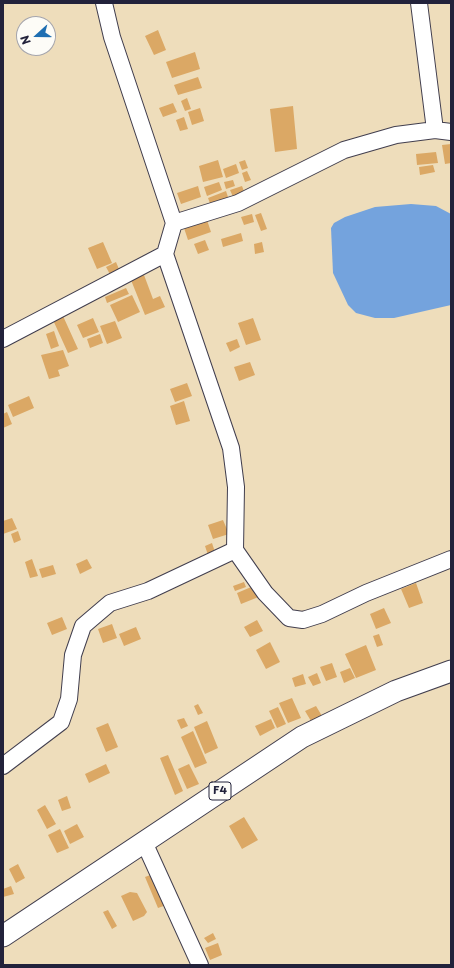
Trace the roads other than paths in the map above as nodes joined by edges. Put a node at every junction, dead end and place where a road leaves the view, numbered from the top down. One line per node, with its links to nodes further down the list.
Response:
1 (104, 3): 5 (street)
2 (419, 3): 3 (street)
3 (435, 130): 4 (street); 5 (street)
4 (451, 132)
5 (174, 223): 6 (street)
6 (165, 254): 7 (street); 8 (street)
7 (3, 339)
8 (235, 550): 9 (street); 11 (street)
9 (451, 559)
10 (451, 671): 12 (main road, F4)
11 (3, 766)
12 (144, 842): 13 (main road, F4); 14 (street)
13 (3, 936)
14 (200, 965)

